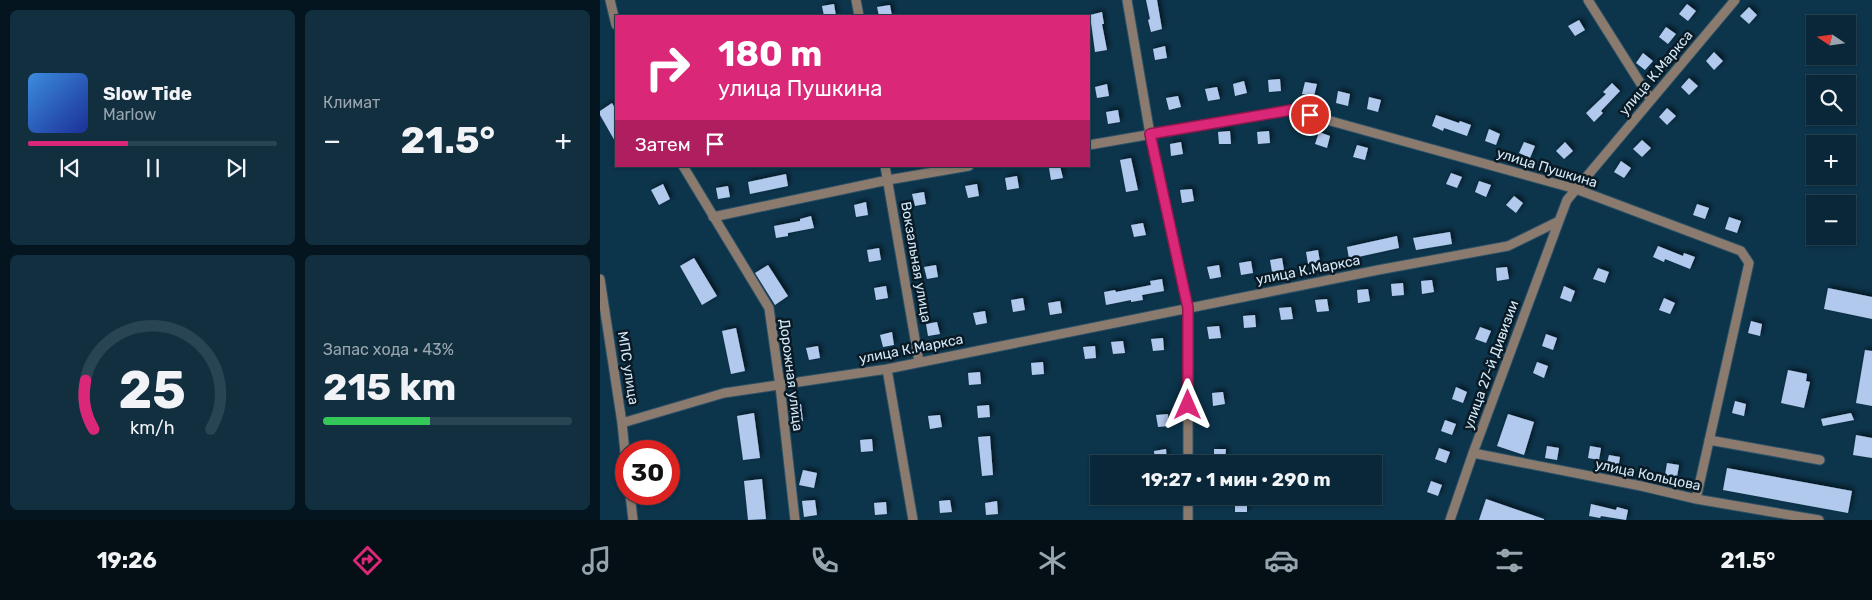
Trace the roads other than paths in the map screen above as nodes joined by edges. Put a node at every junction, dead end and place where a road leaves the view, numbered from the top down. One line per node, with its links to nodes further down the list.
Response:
1 (610, 0): 7 (street)
2 (856, 0): 6 (street)
3 (1127, 0): 9 (street)
4 (1588, 0): 8 (street)
5 (1735, 0): 8 (street, улица К.Маркса)
6 (859, 15)
7 (615, 22)
8 (1651, 100): 15 (street, улица К.Маркса)
9 (1150, 134): 10 (street, улица Пушкина); 15 (street, улица Пушкина); 19 (street)
10 (1090, 145)
11 (684, 167): 16 (street, Дорожная улица)
12 (886, 167): 14 (street, Вокзальная улица)
13 (963, 167): 14 (street)
14 (888, 180): 16 (street); 20 (street, Вокзальная улица)
15 (1576, 189): 17 (street, улица К.Маркса); 25 (street, улица Пушкина)
16 (713, 216): 22 (street, Дорожная улица)
17 (1559, 221): 19 (street, улица К.Маркса); 26 (street, улица 27-й Дивизии)
18 (600, 279): 23 (street, МПС улица)
19 (1188, 308): 20 (street, улица К.Маркса); 27 (street)
20 (919, 362): 21 (street, улица К.Маркса)
21 (887, 369): 22 (street, улица К.Маркса); 35 (street)
22 (780, 386): 23 (street, улица К.Маркса); 34 (street, Дорожная улица)
23 (622, 423): 24 (street, МПС улица)
24 (624, 440)
25 (1709, 440): 28 (street); 29 (street, улица Пушкина)
26 (1473, 453): 29 (street, улица Кольцова); 37 (street, улица 27-й Дивизии)
27 (1188, 455)
28 (1820, 460)
29 (1696, 499): 32 (street, улица Кольцова)
30 (631, 505): 33 (street)
31 (1188, 505): 36 (street)
32 (1770, 511): 38 (street); 39 (street, улица Кольцова)
33 (633, 520)
34 (795, 520)
35 (913, 520)
36 (1188, 520)
37 (1450, 520)
38 (1767, 520)
39 (1819, 520)

